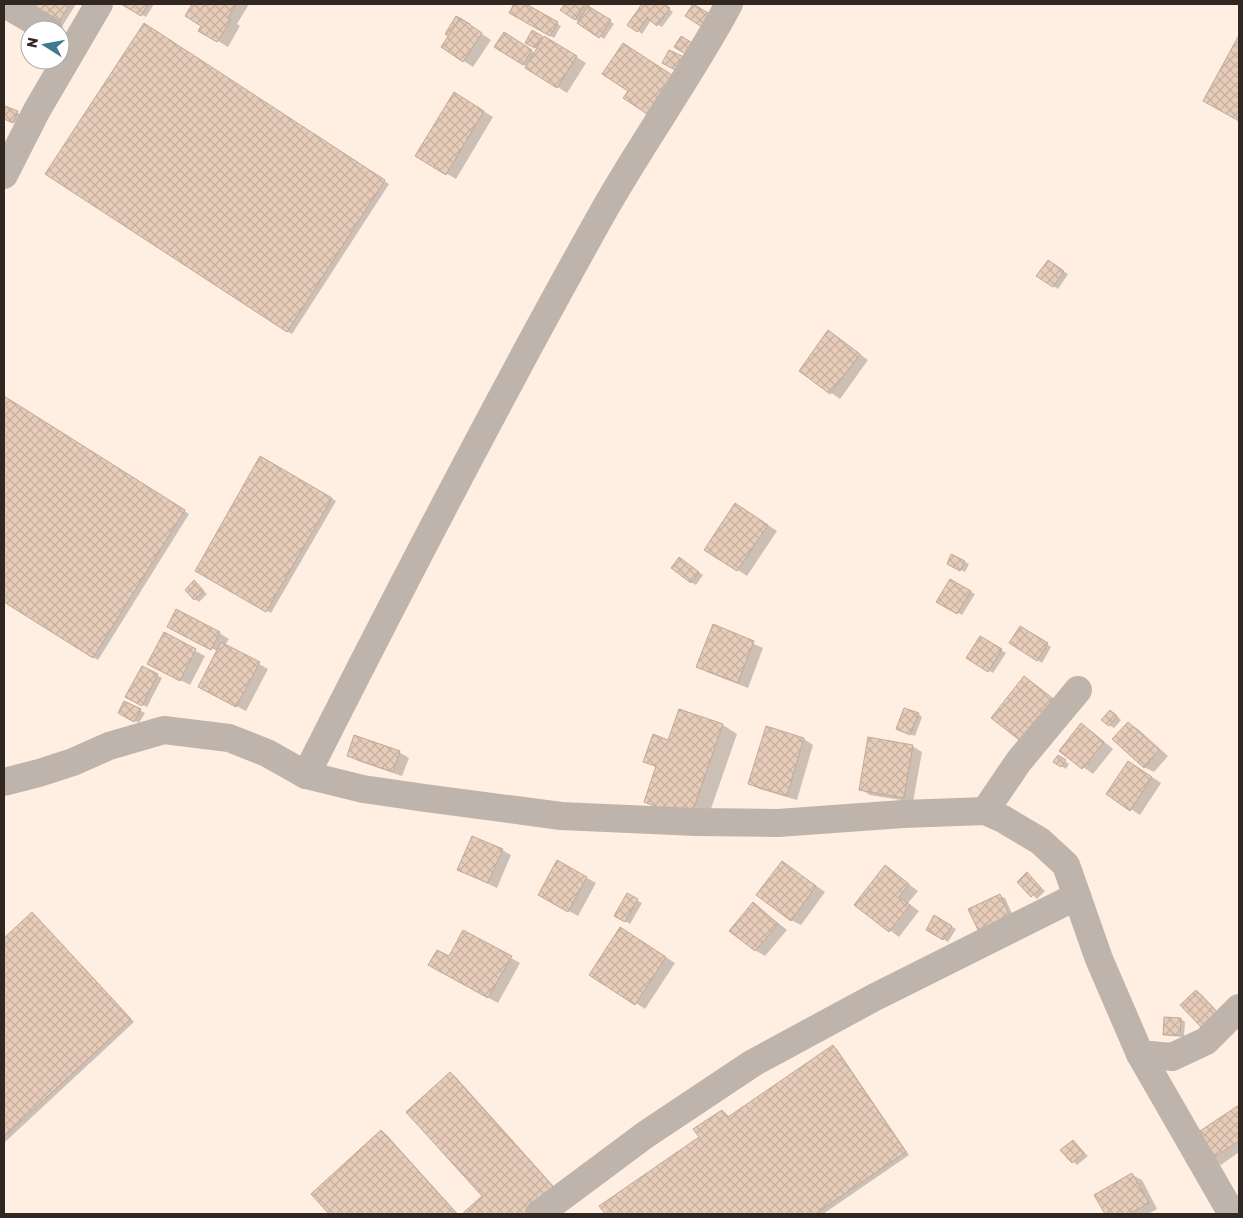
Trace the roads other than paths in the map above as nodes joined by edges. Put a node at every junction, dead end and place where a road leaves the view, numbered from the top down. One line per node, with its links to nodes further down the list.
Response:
1 (5, 4): 4 (street)
2 (98, 4): 5 (street)
3 (729, 4): 9 (street)
4 (32, 20)
5 (70, 39)
6 (55, 70): 7 (street)
7 (4, 175)
8 (1078, 690): 11 (street)
9 (306, 775): 10 (street); 11 (street)
10 (4, 782)
11 (985, 811): 12 (street)
12 (1077, 896): 14 (street); 15 (street)
13 (1239, 1008): 14 (street)
14 (1140, 1054): 16 (street)
15 (539, 1214)
16 (1232, 1214)

